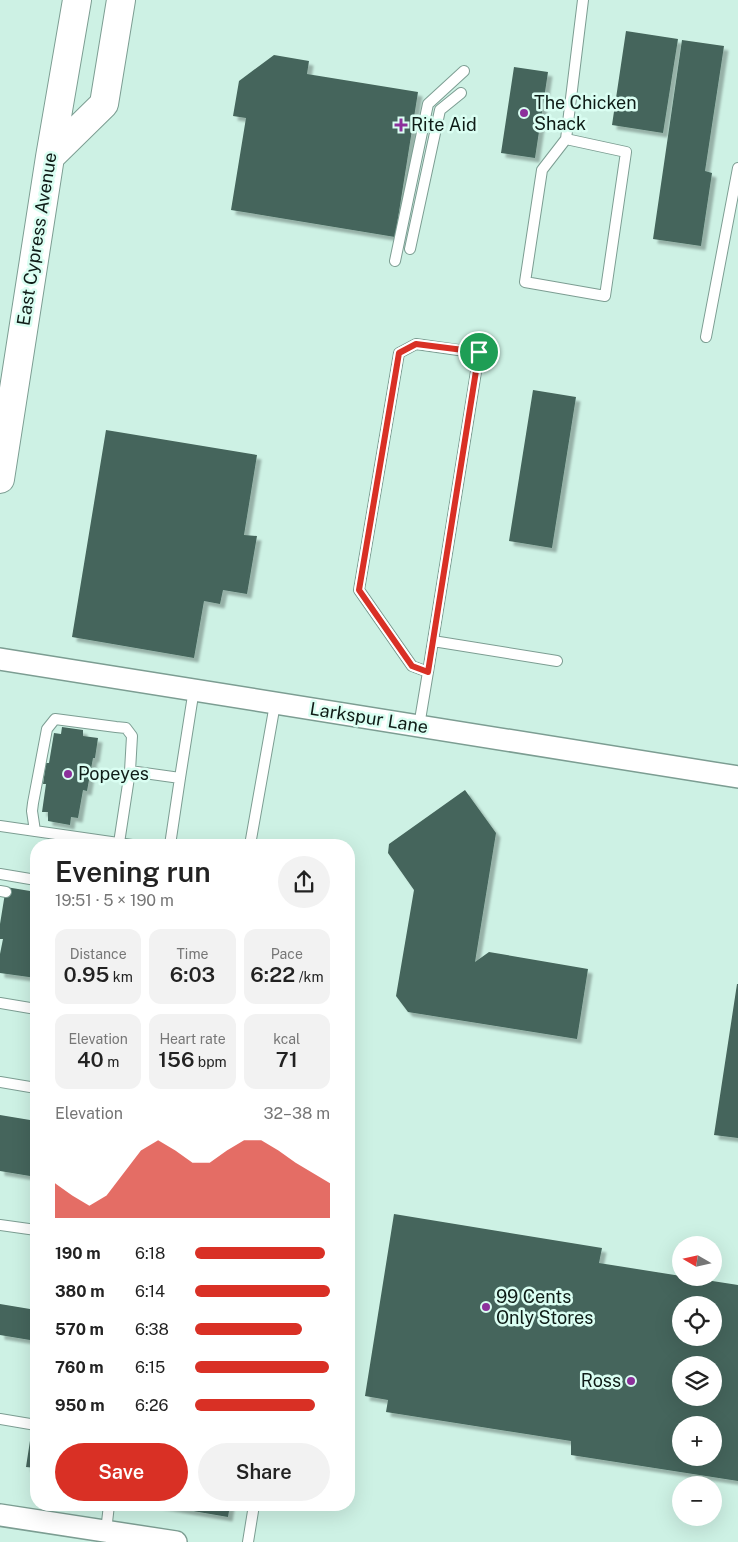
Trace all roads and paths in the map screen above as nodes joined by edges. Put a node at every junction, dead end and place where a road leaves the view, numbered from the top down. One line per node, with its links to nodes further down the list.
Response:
1 (77, 0): 7 (main road, East Cypress Avenue)
2 (121, 0): 7 (main road)
3 (583, 0): 6 (lane)
4 (464, 71): 10 (lane)
5 (461, 93): 9 (lane)
6 (566, 139): 6 (lane)
7 (50, 157): 12 (main road, East Cypress Avenue)
8 (738, 168): 11 (lane)
9 (410, 249)
10 (395, 261)
11 (706, 337)
12 (0, 479)
13 (433, 641): 15 (lane); 16 (lane); 16 (lane)
14 (0, 659): 17 (street, Larkspur Lane)
15 (557, 661)
16 (428, 672): 19 (lane)
17 (194, 689): 18 (street, Larkspur Lane); 22 (lane)
18 (275, 704): 19 (street, Larkspur Lane); 28 (lane)
19 (419, 726): 21 (street, Larkspur Lane)
20 (130, 771): 22 (lane); 24 (lane); 26 (lane)
21 (738, 777)
22 (180, 778): 27 (lane)
23 (0, 826): 24 (lane)
24 (35, 832): 25 (lane)
25 (88, 839)
26 (120, 839)
27 (171, 839)
28 (251, 839)
29 (0, 874): 30 (lane)
30 (30, 879)
31 (0, 1004): 32 (lane)
32 (30, 1008)
33 (0, 1082): 34 (lane)
34 (30, 1087)
35 (0, 1225): 36 (lane)
36 (30, 1229)
37 (0, 1419): 38 (lane)
38 (30, 1423)
39 (108, 1511): 42 (lane)
40 (253, 1511): 44 (lane)
41 (0, 1515): 42 (street)
42 (106, 1531): 43 (street)
43 (176, 1542)
44 (248, 1542)

